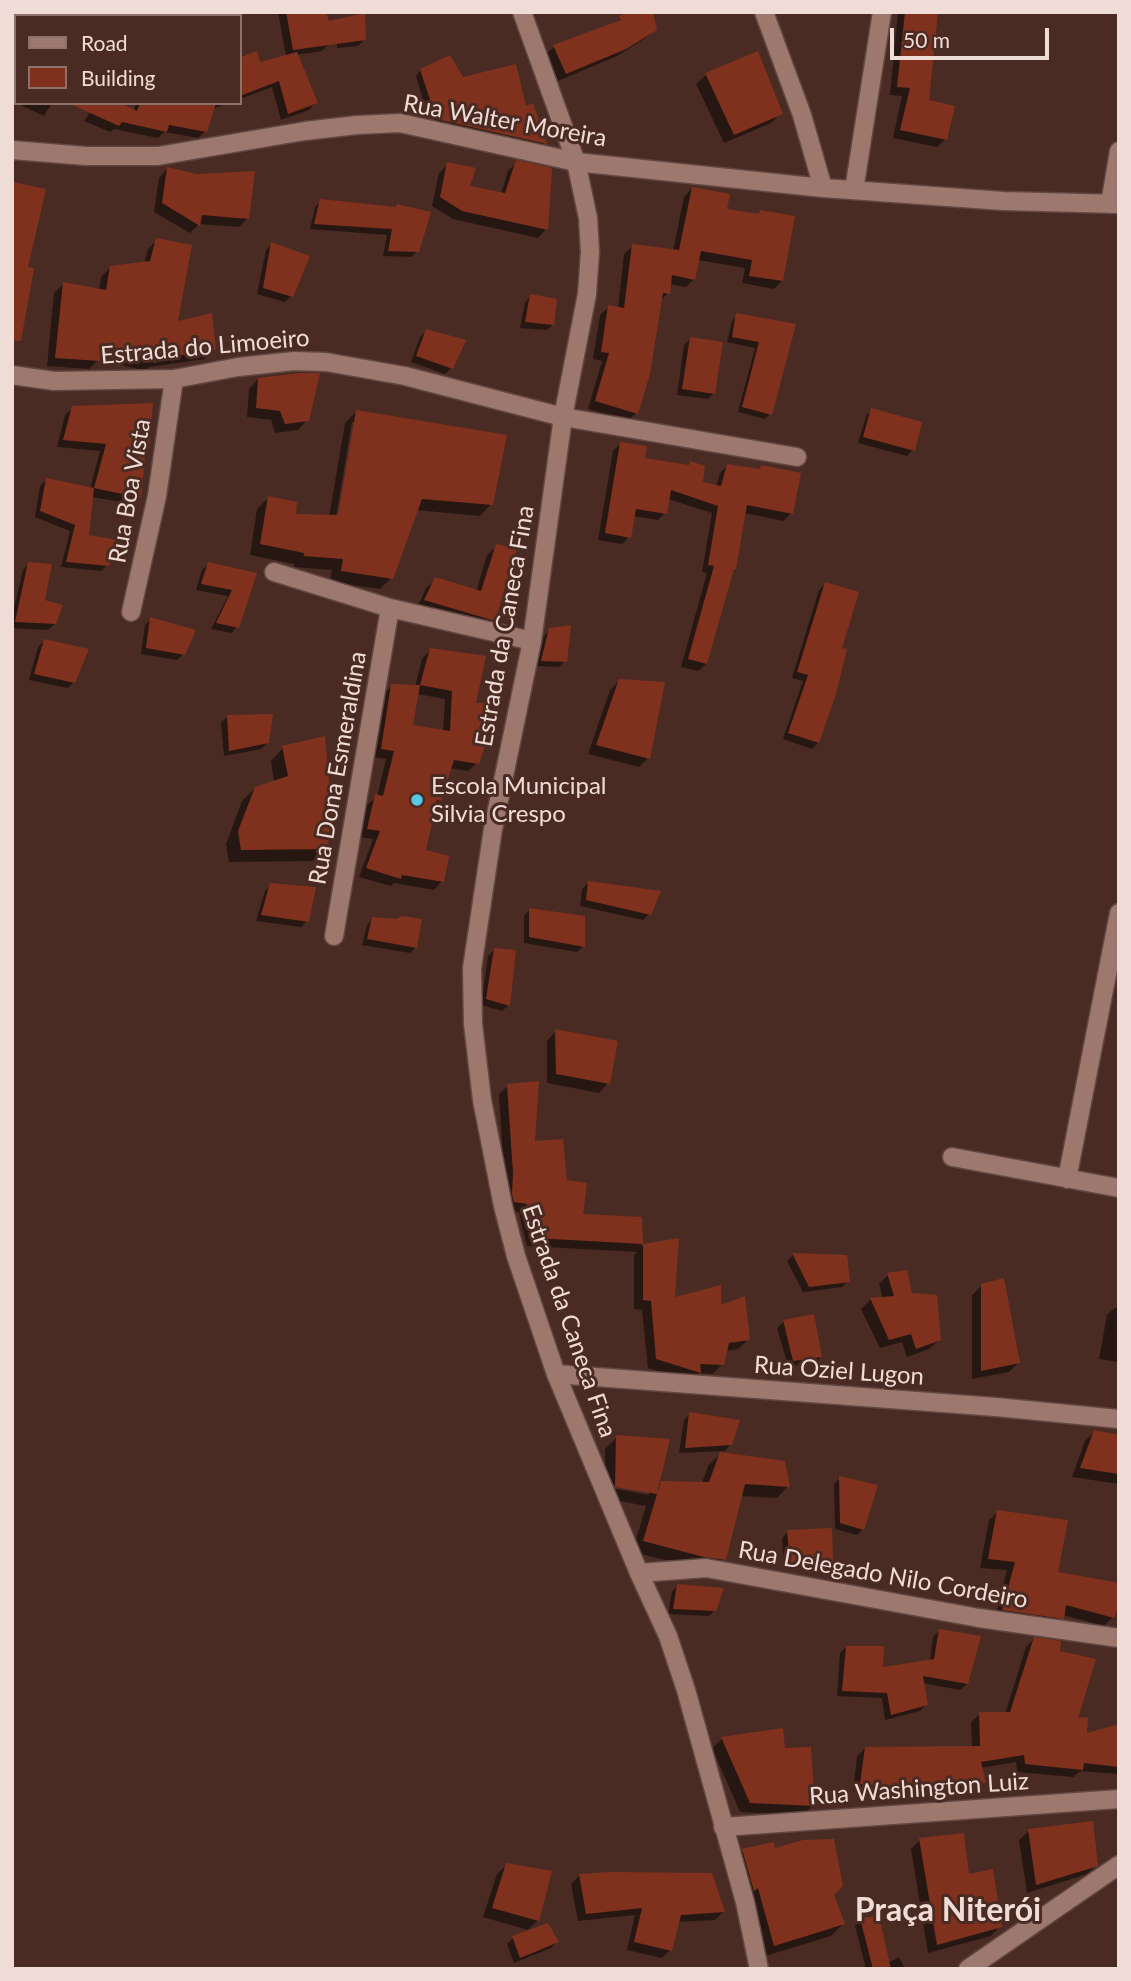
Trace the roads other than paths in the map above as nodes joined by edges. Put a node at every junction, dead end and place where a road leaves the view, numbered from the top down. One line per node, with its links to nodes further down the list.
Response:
1 (523, 12): 6 (street, Estrada da Caneca Fina)
2 (764, 12): 7 (street)
3 (882, 12): 8 (street)
4 (12, 150): 6 (street, Rua Walter Moreira)
5 (1119, 151): 9 (street)
6 (576, 162): 7 (street, Rua Walter Moreira); 12 (street, Estrada da Caneca Fina)
7 (823, 188): 8 (street, Rua Walter Moreira)
8 (854, 190): 9 (street, Rua Walter Moreira)
9 (1114, 204)
10 (12, 375): 11 (street, Estrada do Limoeiro)
11 (174, 379): 12 (street, Estrada do Limoeiro); 16 (street, Rua Boa Vista)
12 (564, 417): 13 (street, Estrada do Limoeiro); 17 (street, Estrada da Caneca Fina)
13 (797, 457)
14 (274, 572): 15 (street)
15 (390, 608): 17 (street); 19 (street, Rua Dona Esmeraldina)
16 (131, 612)
17 (532, 641): 23 (street, Estrada da Caneca Fina)
18 (1118, 921): 21 (street)
19 (334, 936)
20 (952, 1157): 21 (street)
21 (1067, 1179): 22 (street)
22 (1119, 1188)
23 (556, 1374): 24 (street, Rua Oziel Lugon); 25 (street, Estrada da Caneca Fina)
24 (1119, 1419)
25 (639, 1573): 26 (street, Rua Delegado Nilo Cordeiro); 28 (street, Estrada da Caneca Fina)
26 (1119, 1638)
27 (1119, 1798): 28 (street, Rua Washington Luiz)
28 (723, 1827): 30 (street, Estrada da Caneca Fina)
29 (1119, 1865): 31 (street)
30 (759, 1969)
31 (968, 1969)

